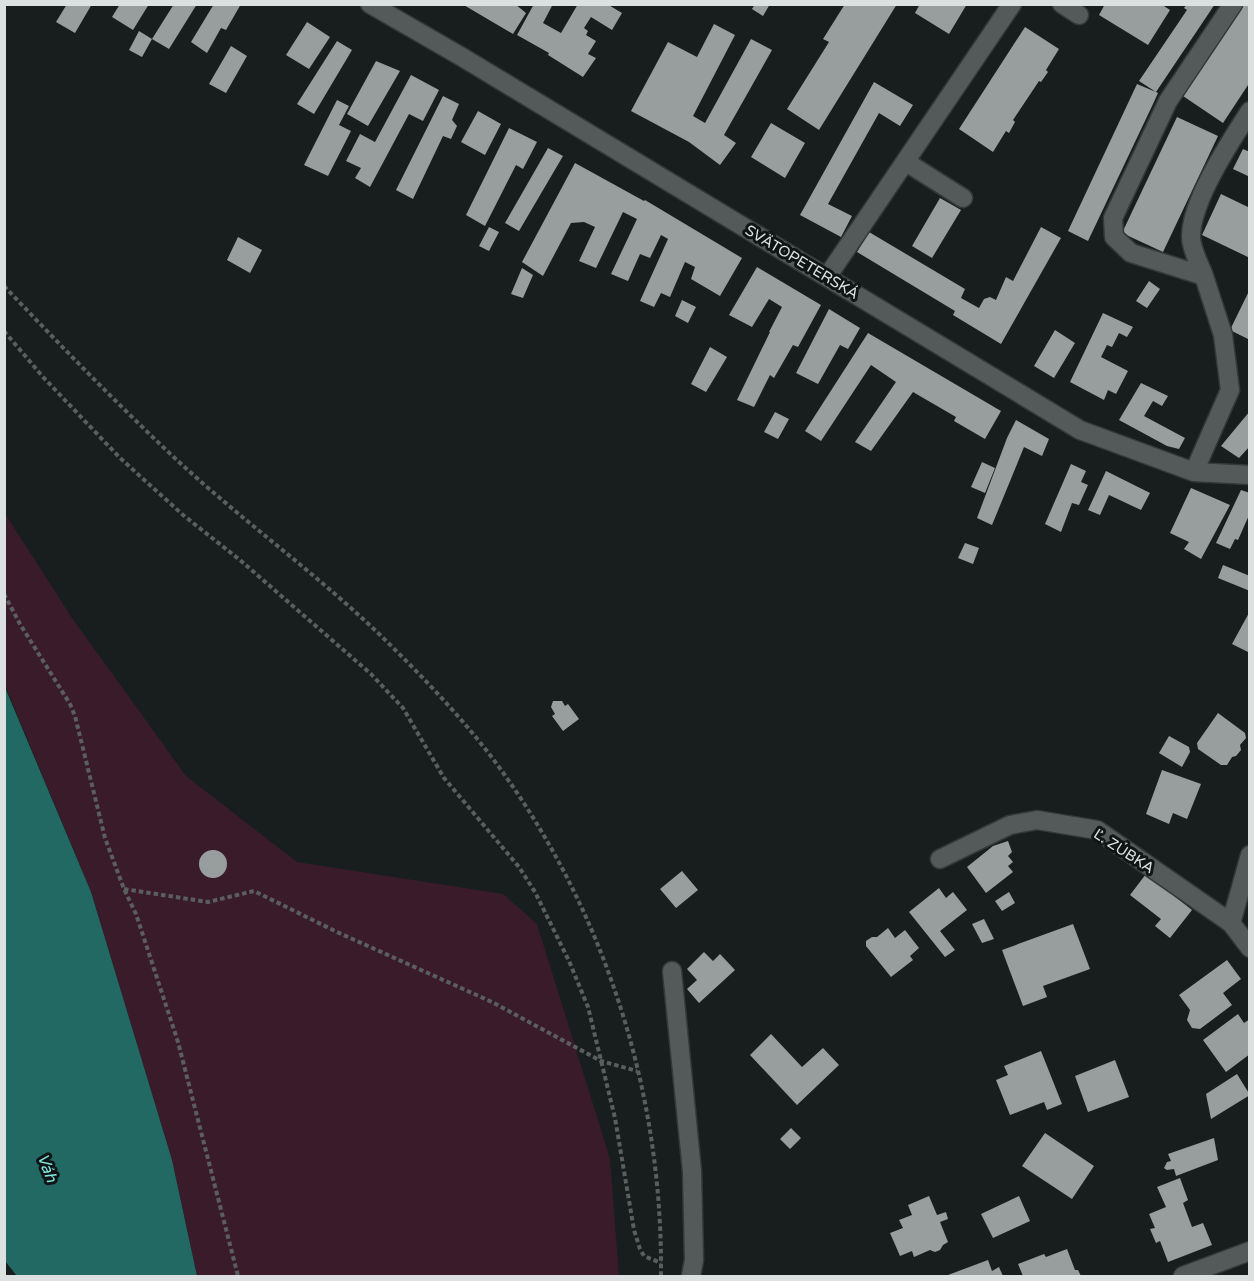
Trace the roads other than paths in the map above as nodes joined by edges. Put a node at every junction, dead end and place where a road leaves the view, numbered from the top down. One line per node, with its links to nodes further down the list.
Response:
1 (370, 4): 10 (street, SVÄTOPETERSKÁ)
2 (1012, 4): 7 (street)
3 (1062, 4): 5 (street)
4 (1233, 4): 9 (street)
5 (1079, 15)
6 (1250, 111): 9 (street)
7 (906, 162): 8 (street); 10 (street)
8 (963, 198)
9 (1204, 276): 11 (street)
10 (827, 277): 11 (street, SVÄTOPETERSKÁ)
11 (1194, 472): 12 (street, SVÄTOPETERSKÁ)
12 (1250, 474)
13 (1250, 855): 15 (street)
14 (939, 859): 15 (street, Ľ. ZÚBKA)
15 (1231, 923): 16 (street, Ľ. ZÚBKA)
16 (1250, 948)
17 (672, 971): 19 (street)
18 (1250, 1251): 20 (street)
19 (691, 1276)
20 (1183, 1276)

